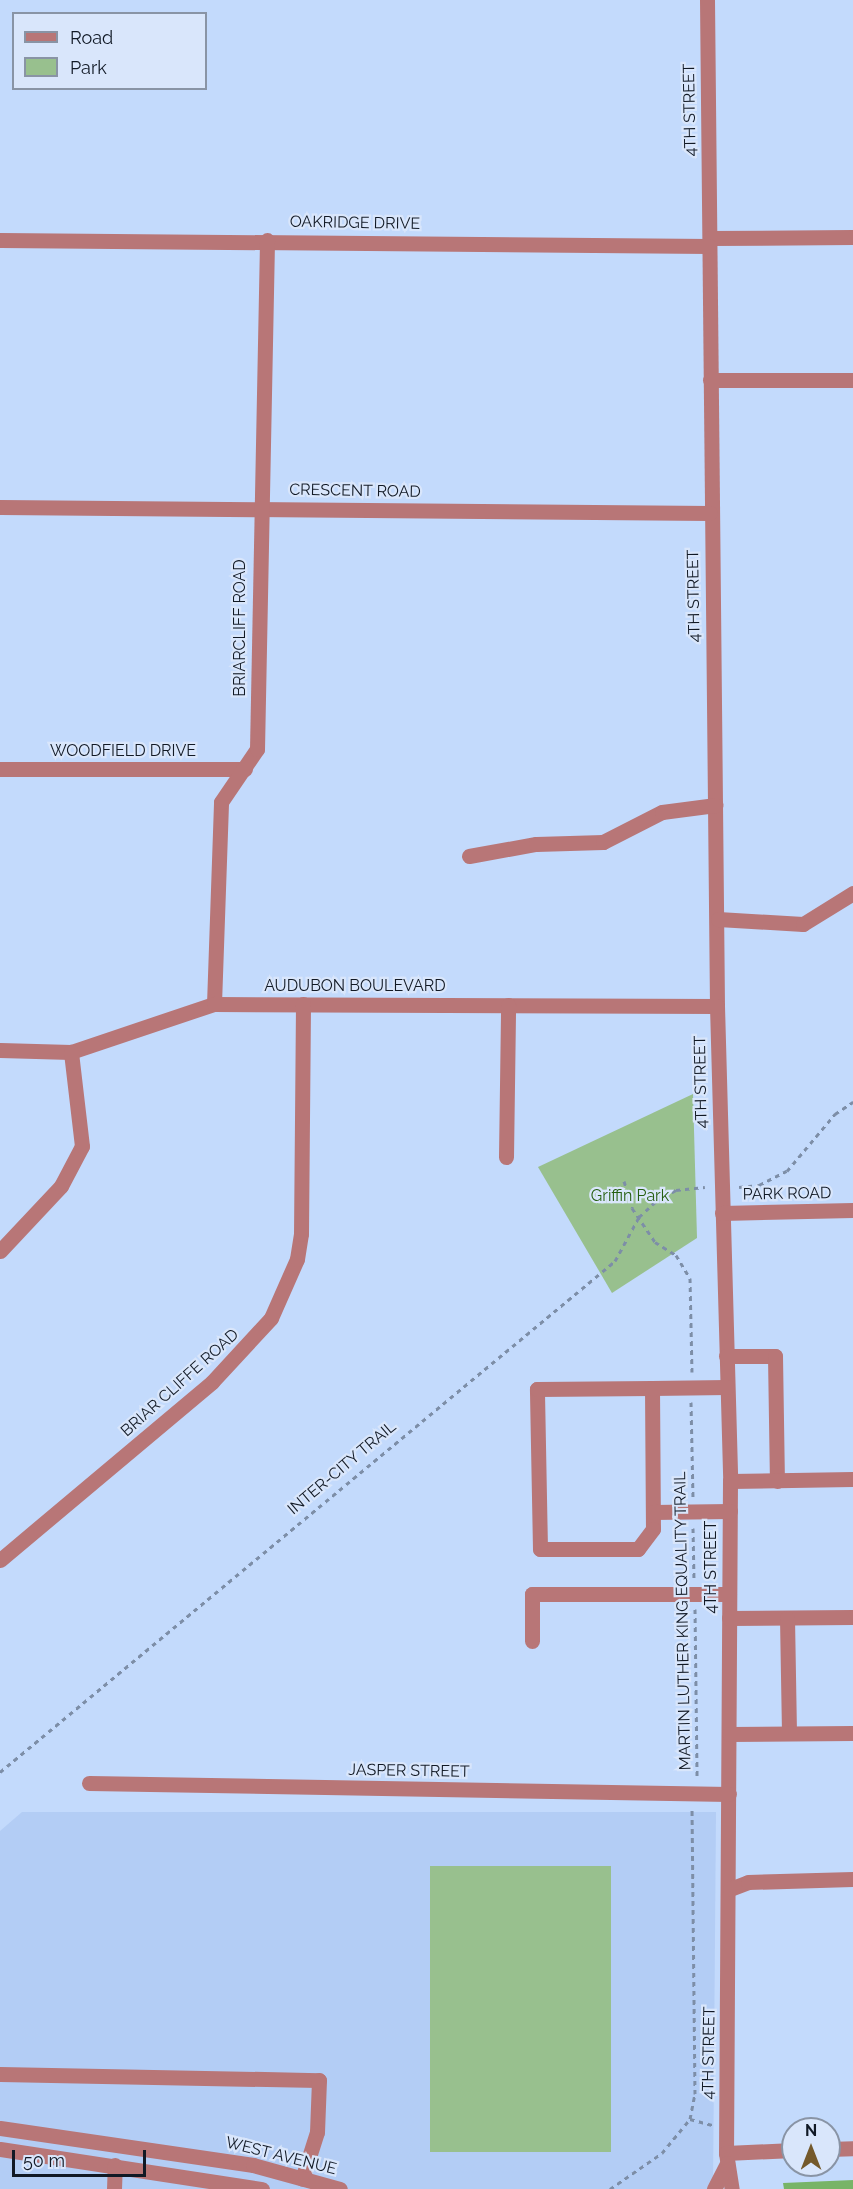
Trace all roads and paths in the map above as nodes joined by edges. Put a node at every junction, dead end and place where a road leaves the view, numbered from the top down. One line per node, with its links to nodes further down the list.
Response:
1 (707, 0): 5 (street, 4TH STREET)
2 (853, 237): 5 (street, OAKRIDGE DRIVE)
3 (0, 240): 4 (street, OAKRIDGE DRIVE)
4 (267, 240): 5 (street, OAKRIDGE DRIVE); 9 (street, BRIARCLIFF ROAD)
5 (710, 242): 6 (street, 4TH STREET)
6 (710, 380): 7 (street); 10 (street, 4TH STREET)
7 (853, 380)
8 (0, 507): 9 (street, CRESCENT ROAD)
9 (265, 508): 10 (street, CRESCENT ROAD); 12 (street, BRIARCLIFF ROAD)
10 (710, 513): 13 (street, 4TH STREET)
11 (0, 769): 12 (street, WOODFIELD DRIVE)
12 (245, 769): 17 (street, BRIARCLIFF ROAD)
13 (716, 805): 14 (street); 16 (street, 4TH STREET)
14 (469, 856)
15 (853, 893): 16 (street)
16 (718, 920): 20 (street, 4TH STREET)
17 (213, 1004): 18 (street, AUDUBON BOULEVARD); 22 (street, AUDUBON BOULEVARD)
18 (303, 1004): 19 (street, AUDUBON BOULEVARD); 42 (street, BRIAR CLIFFE ROAD)
19 (508, 1005): 20 (street, AUDUBON BOULEVARD); 24 (street)
20 (717, 1006): 29 (street, 4TH STREET)
21 (0, 1050): 22 (street, AUDUBON BOULEVARD)
22 (70, 1052): 31 (street)
23 (853, 1102): 27 (path)
24 (507, 1157)
25 (624, 1181): 30 (path, MARTIN LUTHER KING EQUALITY TRAIL)
26 (694, 1187): 30 (path, INTER-CITY TRAIL)
27 (741, 1187)
28 (853, 1210): 29 (street, PARK ROAD)
29 (722, 1213): 32 (street, 4TH STREET)
30 (639, 1217): 33 (path, MARTIN LUTHER KING EQUALITY TRAIL); 52 (path, INTER-CITY TRAIL)
31 (0, 1251)
32 (726, 1356): 34 (street, 4TH STREET); 38 (street)
33 (691, 1387): 34 (street); 35 (street); 39 (path, MARTIN LUTHER KING EQUALITY TRAIL)
34 (727, 1387): 37 (street, 4TH STREET)
35 (652, 1388): 41 (street); 41 (street)
36 (853, 1479): 38 (street)
37 (730, 1481): 38 (street); 40 (street, 4TH STREET)
38 (777, 1481)
39 (693, 1511): 40 (street); 41 (street); 43 (path, MARTIN LUTHER KING EQUALITY TRAIL)
40 (730, 1511): 44 (street, 4TH STREET)
41 (653, 1512)
42 (0, 1560)
43 (694, 1594): 44 (street); 48 (street); 54 (path, MARTIN LUTHER KING EQUALITY TRAIL)
44 (729, 1594): 46 (street, 4TH STREET)
45 (853, 1617): 47 (street)
46 (729, 1618): 47 (street); 51 (street, 4TH STREET)
47 (787, 1618): 49 (street)
48 (532, 1641)
49 (789, 1733): 50 (street); 51 (street)
50 (853, 1733)
51 (729, 1734): 55 (street, 4TH STREET)
52 (0, 1772)
53 (88, 1783): 54 (street, JASPER STREET)
54 (692, 1794): 55 (street, JASPER STREET); 68 (path, MARTIN LUTHER KING EQUALITY TRAIL)
55 (729, 1794): 57 (street, 4TH STREET)
56 (853, 1880): 57 (street)
57 (730, 1889): 62 (street, 4TH STREET)
58 (0, 2074): 64 (street)
59 (0, 2128): 64 (street, WEST AVENUE)
60 (0, 2149): 63 (street)
61 (781, 2151): 62 (street)
62 (726, 2158): 69 (street, 4TH STREET); 70 (street, 4TH STREET)
63 (115, 2165): 65 (street); 66 (street)
64 (302, 2179): 67 (street, WEST AVENUE)
65 (114, 2189)
66 (262, 2189)
67 (340, 2189)
68 (610, 2189)
69 (714, 2189)
70 (732, 2189)

